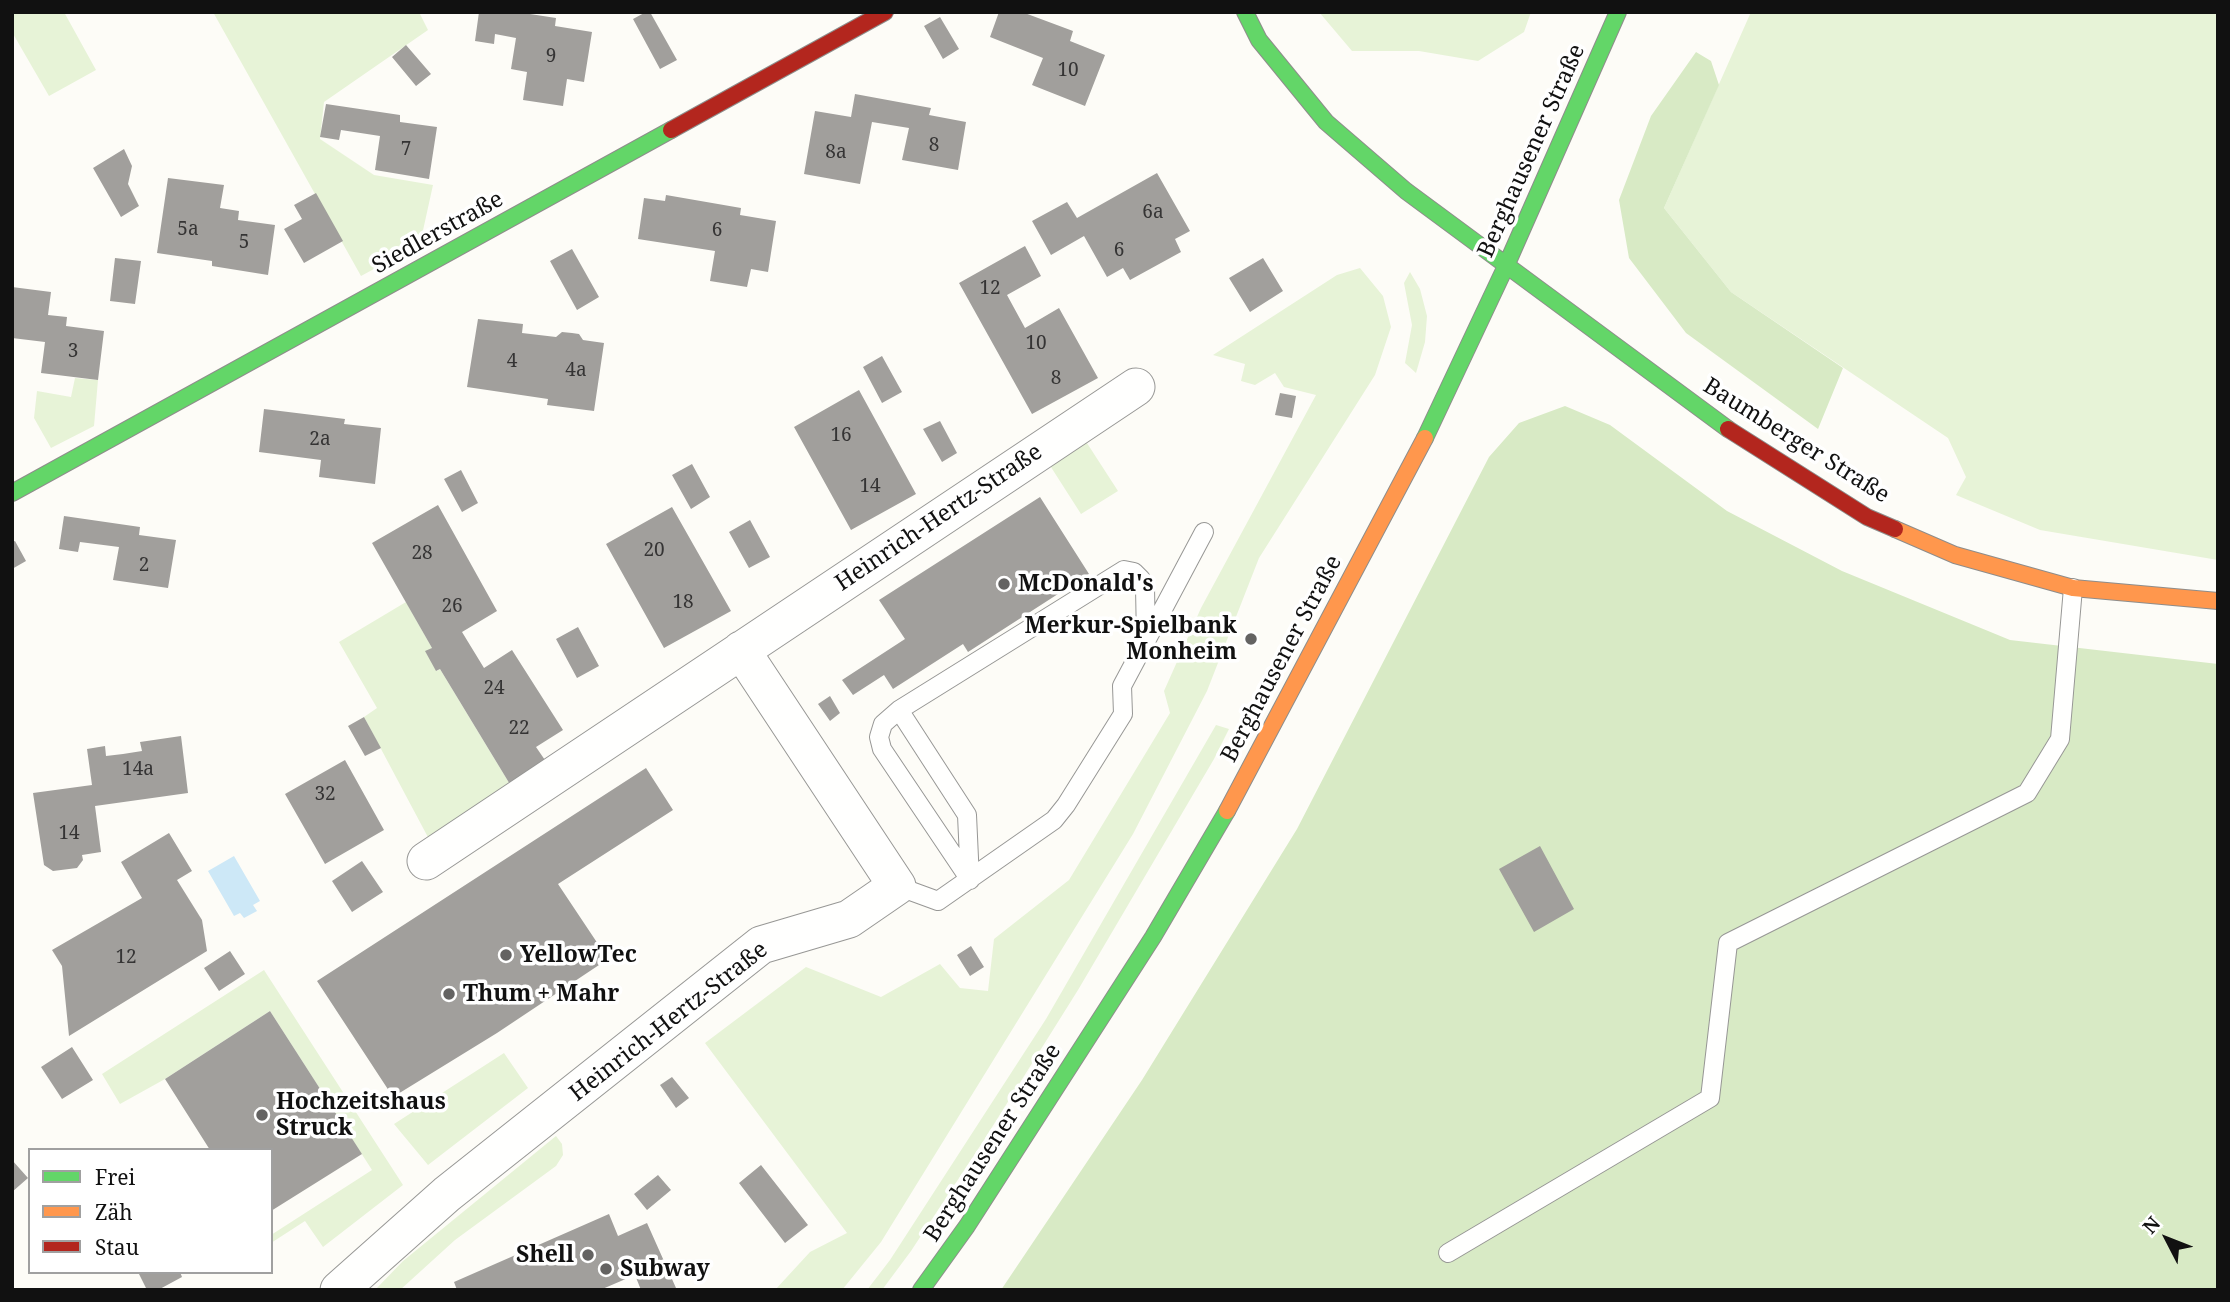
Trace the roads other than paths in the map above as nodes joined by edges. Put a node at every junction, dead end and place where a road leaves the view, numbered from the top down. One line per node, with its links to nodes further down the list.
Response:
1 (885, 12): 6 (street, Siedlerstraße)
2 (1245, 12): 4 (street, Baumberger Straße)
3 (1618, 12): 4 (street, Berghausener Straße)
4 (1506, 267): 8 (street, Baumberger Straße); 18 (street, Berghausener Straße)
5 (1136, 387): 11 (street, Heinrich-Hertz-Straße)
6 (12, 493)
7 (1204, 532): 10 (lane)
8 (2073, 588): 9 (street, Baumberger Straße); 16 (lane)
9 (2218, 601)
10 (1146, 639): 12 (lane); 14 (lane)
11 (741, 650): 13 (street, Heinrich-Hertz-Straße); 15 (street)
12 (899, 710): 14 (lane); 14 (lane)
13 (426, 860)
14 (970, 880): 15 (lane)
15 (897, 886): 17 (street, Heinrich-Hertz-Straße)
16 (1448, 1253)
17 (340, 1290)
18 (921, 1290)

